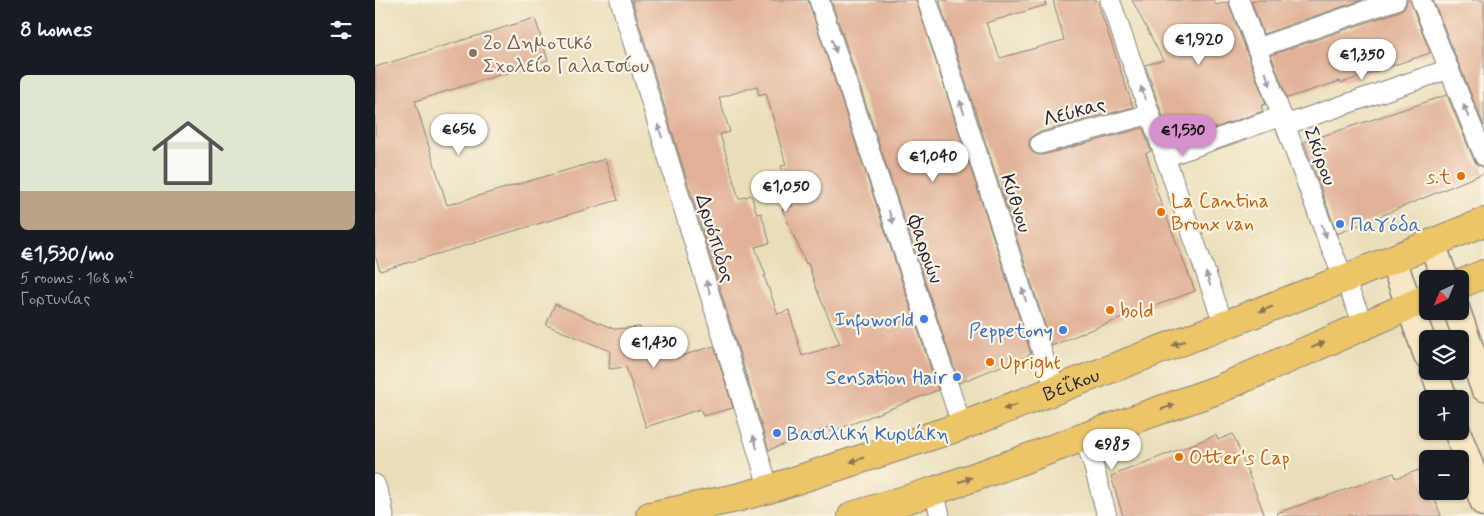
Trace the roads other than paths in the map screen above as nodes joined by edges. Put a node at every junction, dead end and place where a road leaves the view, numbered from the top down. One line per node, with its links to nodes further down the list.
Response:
1 (620, 0): 32 (street, Δρυόπιδος, one-way to 1)
2 (819, 0): 28 (street, Φαρρών, one-way to 28)
3 (927, 0): 27 (street, Κύθνου, one-way to 3)
4 (1110, 0): 10 (street, one-way to 4)
5 (1239, 0): 8 (street, Σκύρου)
6 (1396, 0): 8 (street)
7 (1421, 0): 9 (street)
8 (1257, 48): 11 (street, Σκύρου, one-way to 11)
9 (1449, 70): 11 (street); 13 (street, one-way to 9)
10 (1150, 114): 12 (street, Λεύκας); 14 (street)
11 (1284, 120): 14 (street); 20 (street, Σκύρου, one-way to 20)
12 (1039, 144)
13 (1484, 156)
14 (1165, 157): 24 (street, one-way to 14)
15 (1484, 222): 16 (main road, Βεΐκου)
16 (1432, 243): 17 (main road, Βεΐκου); 18 (street)
17 (1393, 260): 20 (main road, Βεΐκου); 22 (street)
18 (1442, 270)
19 (1484, 274): 21 (main road)
20 (1344, 279): 24 (main road, Βεΐκου, one-way to 24); 25 (street, Σκύρου)
21 (1469, 280)
22 (1419, 302): 25 (main road)
23 (1460, 320): 26 (street)
24 (1224, 325): 27 (main road, Βεΐκου, one-way to 27)
25 (1364, 325): 29 (main road, one-way to 25)
26 (1484, 388)
27 (1057, 391): 28 (main road, Βεΐκου, one-way to 28)
28 (961, 426): 32 (main road, Βεΐκου, one-way to 32)
29 (1083, 437): 33 (main road, one-way to 29); 38 (street)
30 (1460, 440): 34 (street)
31 (375, 484): 35 (street)
32 (769, 489): 36 (main road, Βεΐκου)
33 (937, 503): 37 (main road)
34 (1484, 503)
35 (384, 516)
36 (650, 516)
37 (852, 516)
38 (1107, 516)

